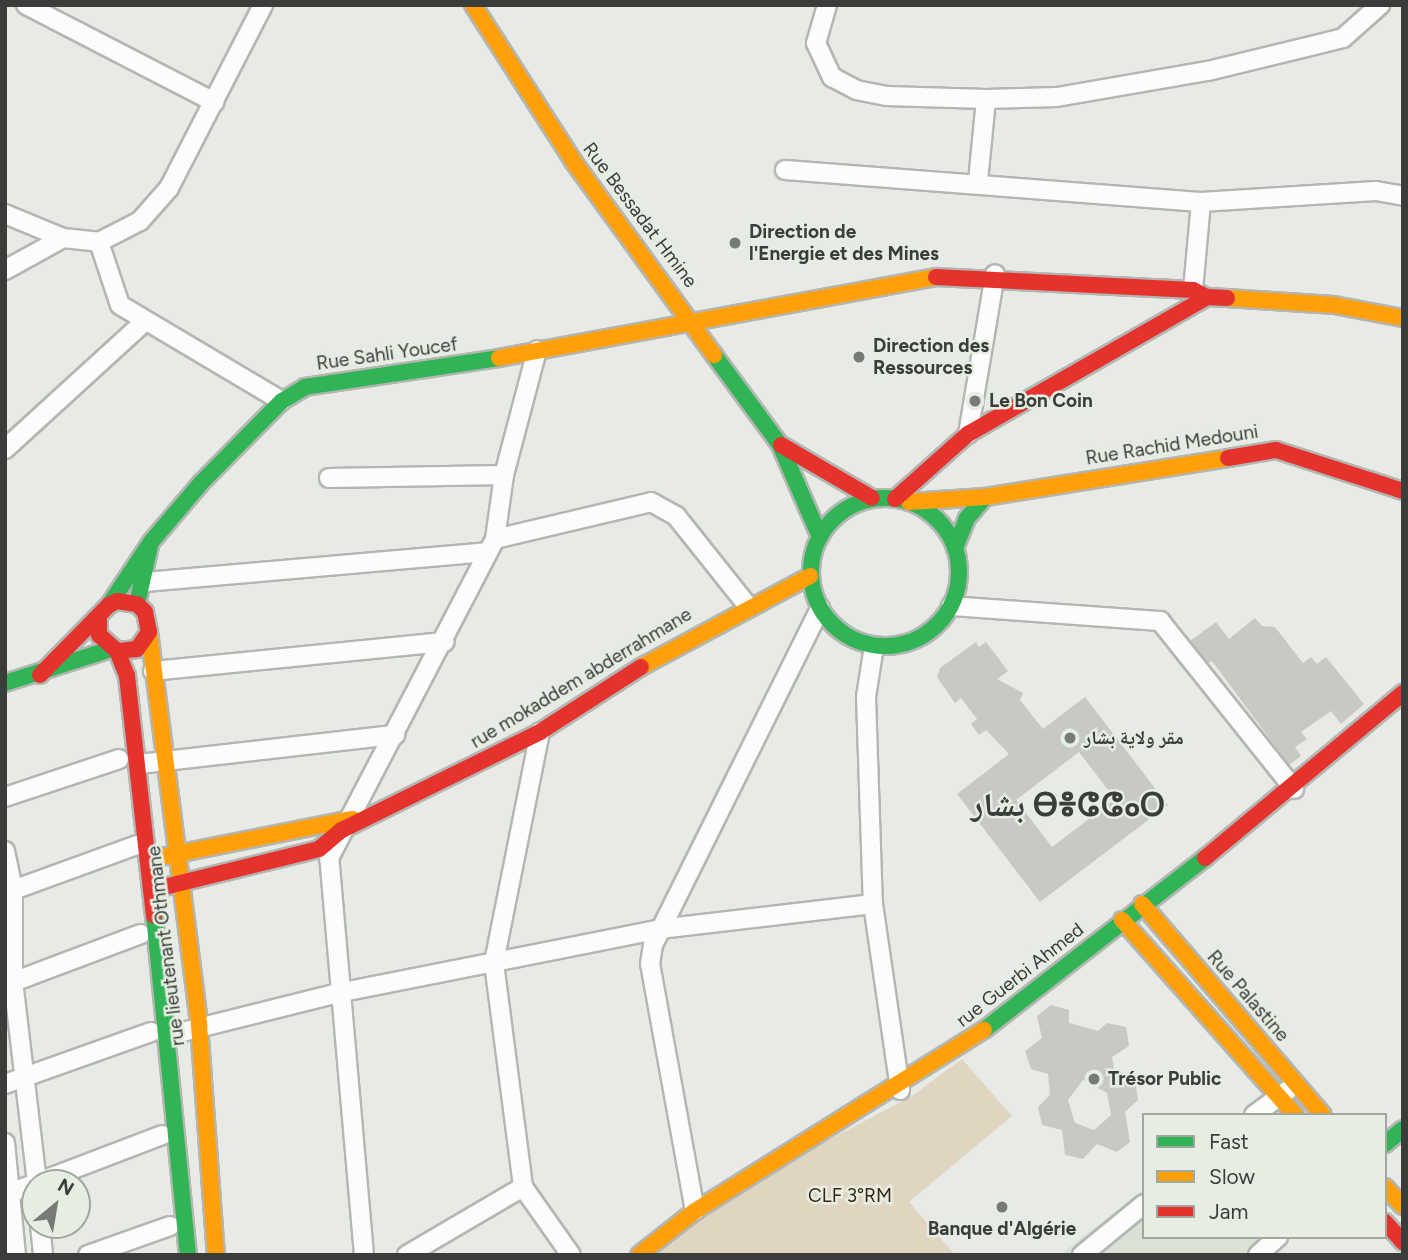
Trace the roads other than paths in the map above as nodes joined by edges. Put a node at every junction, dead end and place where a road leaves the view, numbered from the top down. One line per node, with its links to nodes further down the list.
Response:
1 (26, 5): 7 (street)
2 (263, 5): 7 (street)
3 (474, 5): 18 (main road, Rue Bessadat Hmine)
4 (827, 5): 6 (street)
5 (1380, 5): 6 (street)
6 (986, 99): 9 (street)
7 (214, 102): 14 (street)
8 (785, 170): 9 (street)
9 (978, 181): 11 (street)
10 (1403, 195): 11 (street)
11 (1201, 202): 17 (street)
12 (5, 214): 13 (street)
13 (63, 238): 14 (street); 15 (street)
14 (99, 242): 20 (street)
15 (5, 270)
16 (995, 274): 17 (main road, Rue Sahli Youcef); 18 (main road, Rue Sahli Youcef); 23 (street)
17 (1200, 294): 19 (main road, Rue Sahli Youcef); 23 (main road)
18 (691, 318): 21 (main road, Rue Sahli Youcef); 24 (main road, Rue Bessadat Hmine)
19 (1403, 318)
20 (144, 322): 22 (street); 25 (street)
21 (537, 350): 22 (main road, Rue Sahli Youcef); 26 (street)
22 (282, 401): 33 (main road, Rue Sahli Youcef)
23 (968, 434): 31 (main road)
24 (780, 445): 30 (main road, Rue Bessadat Hmine); 32 (main road, Rue Bessadat Hmine)
25 (5, 449)
26 (504, 475): 27 (street); 34 (street)
27 (329, 478)
28 (1403, 491): 29 (main road, Rue Rachid Medouni)
29 (985, 497): 31 (main road, Rue Rachid Medouni); 35 (main road)
30 (872, 498): 31 (main road); 32 (main road)
31 (902, 500): 35 (main road)
32 (820, 537): 36 (main road)
33 (150, 542): 37 (main road); 42 (main road, Rue Sahli Youcef)
34 (491, 545): 37 (street); 39 (street); 44 (street)
35 (955, 548): 40 (main road)
36 (810, 576): 39 (main road, rue mokaddem abderrahmane); 41 (main road)
37 (145, 582): 38 (main road)
38 (137, 604): 42 (main road); 43 (main road)
39 (747, 605): 51 (main road, rue mokaddem abderrahmane)
40 (951, 606): 45 (main road); 56 (street)
41 (820, 608): 45 (main road); 69 (street)
42 (104, 611): 46 (main road); 48 (main road, Rue Sahli Youcef)
43 (149, 632): 46 (main road); 47 (main road, rue lieutenant Othmane)
44 (445, 642): 47 (street); 52 (street)
45 (874, 646): 66 (street)
46 (114, 650): 48 (main road); 55 (main road, rue lieutenant Othmane)
47 (153, 671): 54 (main road, rue lieutenant Othmane)
48 (40, 675): 49 (main road)
49 (5, 683)
50 (1403, 693): 56 (main road, rue Guerbi Ahmed)
51 (540, 732): 58 (main road, rue mokaddem abderrahmane); 71 (street)
52 (395, 735): 54 (street); 58 (street)
53 (120, 759): 57 (street)
54 (165, 760): 55 (street); 61 (main road, rue lieutenant Othmane)
55 (139, 764): 62 (main road, rue lieutenant Othmane)
56 (1294, 789): 67 (main road, rue Guerbi Ahmed)
57 (5, 797)
58 (346, 825): 61 (main road, rue mokaddem abderrahmane); 63 (main road, rue mokaddem abderrahmane); 73 (street)
59 (137, 845): 65 (street)
60 (5, 851): 65 (street)
61 (177, 855): 62 (main road, rue mokaddem abderrahmane); 63 (main road, rue lieutenant Othmane)
62 (150, 859): 64 (main road, rue lieutenant Othmane)
63 (180, 884): 64 (main road, rue mokaddem abderrahmane); 74 (main road, rue lieutenant Othmane)
64 (152, 890): 75 (main road, rue lieutenant Othmane)
65 (9, 891): 72 (street)
66 (873, 904): 69 (street); 79 (street)
67 (1142, 904): 68 (main road, rue Guerbi Ahmed); 78 (main road, Rue Palastine)
68 (1122, 920): 79 (main road, rue Guerbi Ahmed); 80 (main road)
69 (660, 929): 71 (street); 95 (street)
70 (141, 934): 72 (street)
71 (494, 963): 73 (street); 90 (street)
72 (9, 983): 76 (street)
73 (343, 992): 74 (street); 104 (street)
74 (199, 1025): 75 (street); 103 (main road, rue lieutenant Othmane)
75 (159, 1034): 76 (street); 102 (main road, rue lieutenant Othmane)
76 (27, 1074): 77 (street); 88 (street)
77 (5, 1084)
78 (1297, 1084): 80 (street); 83 (main road, Rue Palastine)
79 (900, 1090): 95 (main road, rue Guerbi Ahmed)
80 (1277, 1096): 81 (street); 82 (main road)
81 (1256, 1113)
82 (1293, 1113)
83 (1321, 1113)
84 (1403, 1129): 86 (main road)
85 (162, 1135): 89 (street)
86 (1387, 1142)
87 (5, 1143): 92 (street)
88 (36, 1169)
89 (72, 1169)
90 (523, 1187): 105 (street); 106 (street)
91 (1387, 1188): 94 (main road)
92 (8, 1194): 100 (street)
93 (1142, 1206): 108 (street)
94 (1403, 1206)
95 (695, 1211): 107 (main road, rue Guerbi Ahmed)
96 (1387, 1224): 99 (main road)
97 (170, 1226): 101 (street)
98 (1276, 1239): 109 (street)
99 (1403, 1242)
100 (16, 1255)
101 (88, 1255)
102 (188, 1255)
103 (216, 1255)
104 (364, 1255)
105 (407, 1255)
106 (571, 1255)
107 (639, 1255)
108 (1082, 1255)
109 (1258, 1255)

